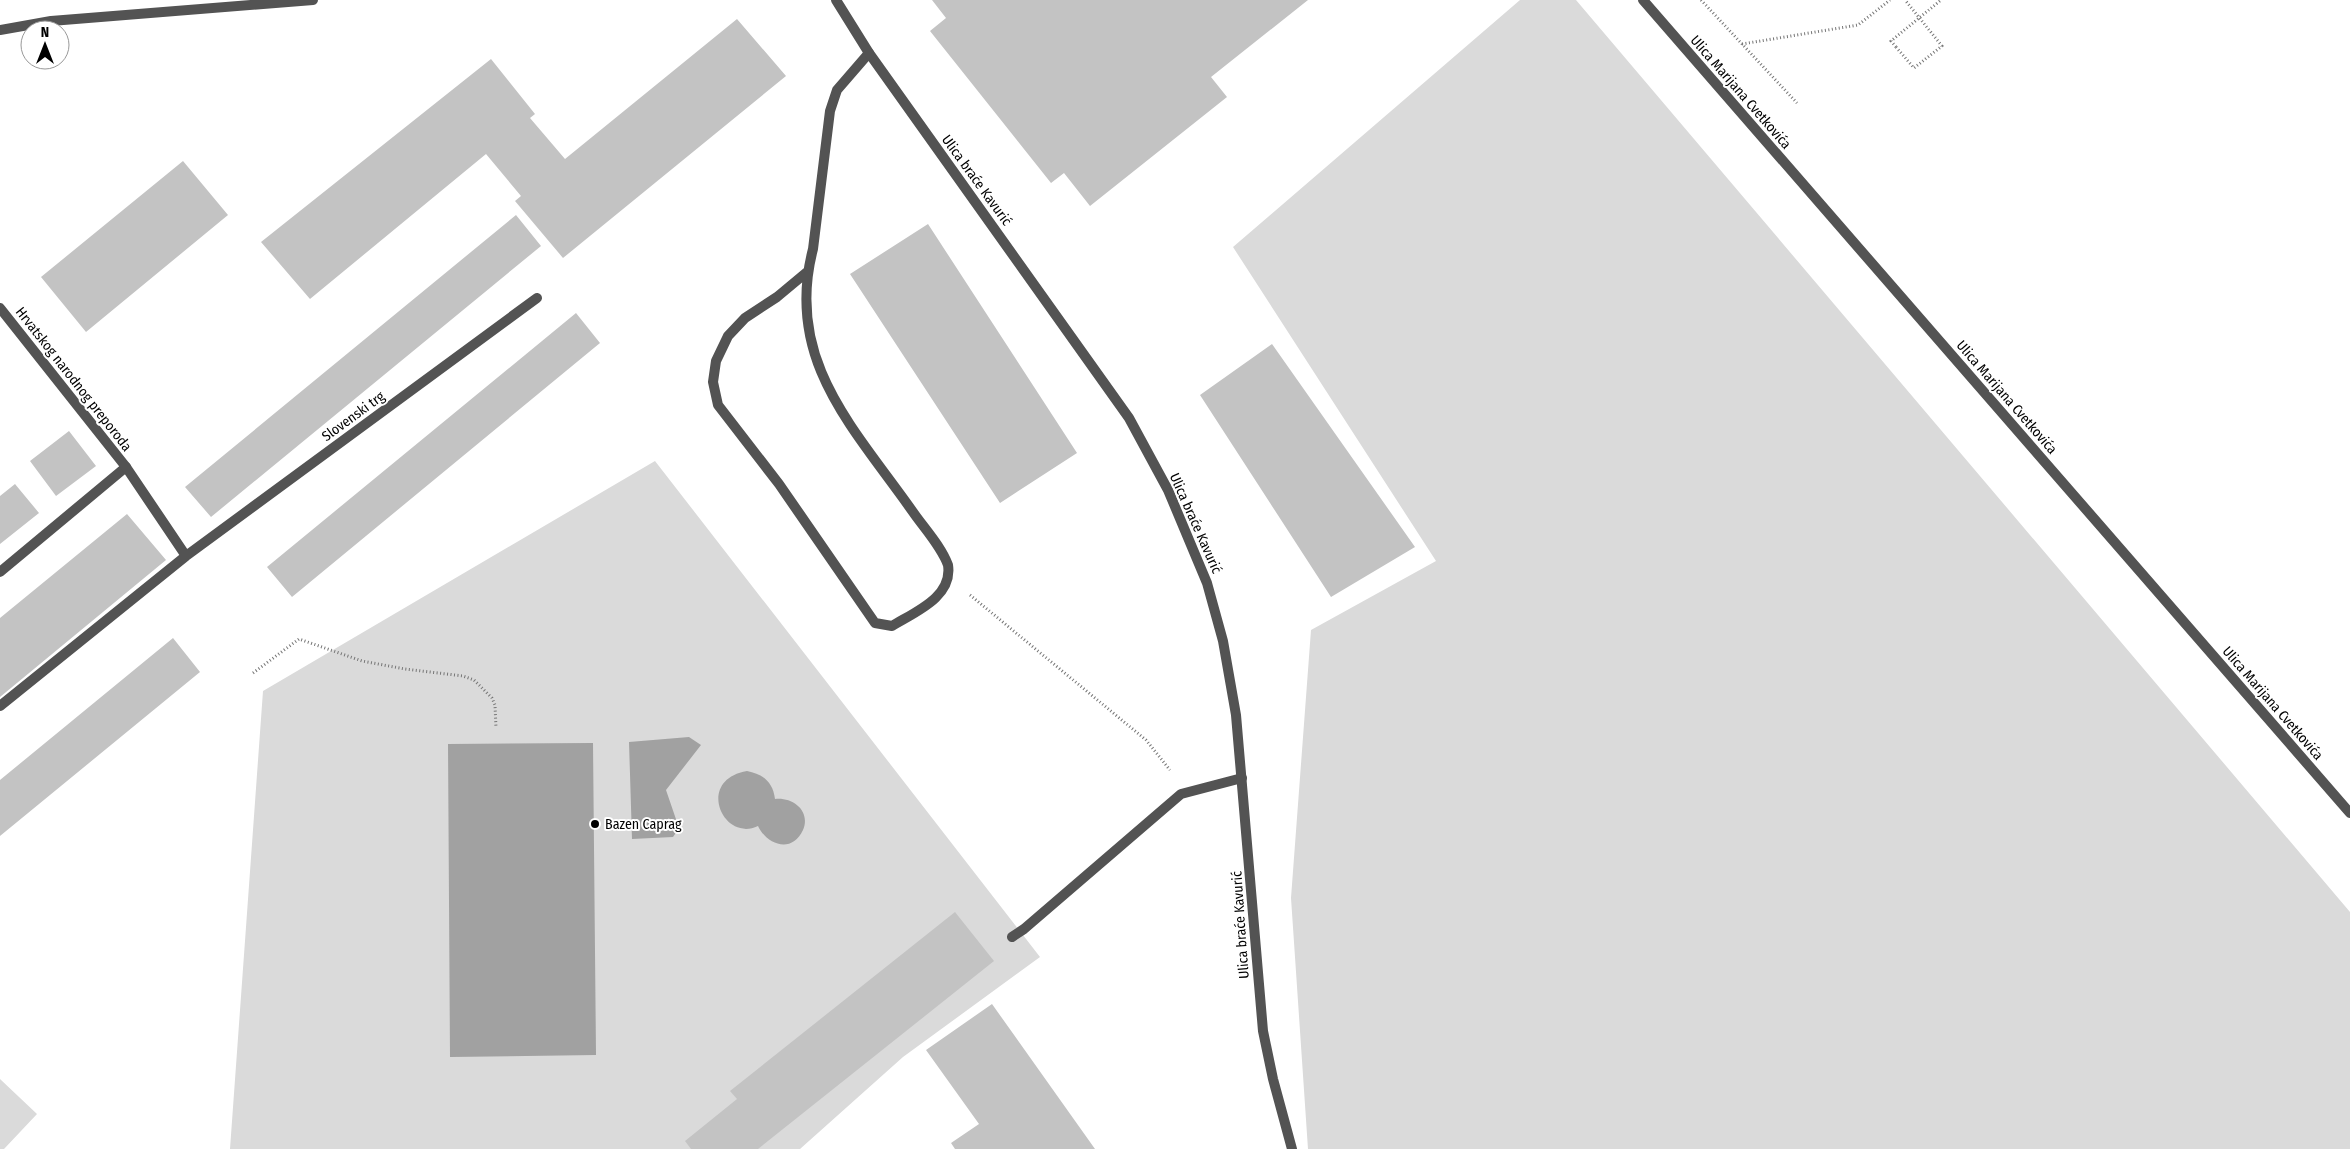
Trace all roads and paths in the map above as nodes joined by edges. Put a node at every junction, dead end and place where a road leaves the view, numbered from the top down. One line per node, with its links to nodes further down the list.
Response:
1 (313, 0): 8 (street)
2 (836, 0): 10 (street, Ulica braće Kavurić)
3 (1642, 0): 24 (street, Ulica Marijana Cvetkovića)
4 (1702, 0): 9 (path)
5 (1890, 0): 9 (path)
6 (1905, 0): 7 (path, bridge)
7 (1941, 0)
8 (0, 30)
9 (1742, 44): 11 (path)
10 (869, 53): 12 (street); 22 (street, Ulica braće Kavurić)
11 (1797, 103)
12 (807, 272): 18 (street); 18 (street)
13 (537, 298): 16 (street, Slovenski trg)
14 (0, 308): 15 (street, Hrvatskog narodnog preporoda)
15 (126, 467): 16 (street); 17 (street)
16 (186, 556): 20 (street, Slovenski trg)
17 (0, 572)
18 (947, 583): 23 (path)
19 (253, 673): 21 (path)
20 (0, 706)
21 (496, 728)
22 (1242, 778): 23 (street); 26 (street, Ulica braće Kavurić)
23 (1189, 792): 25 (street)
24 (2350, 813)
25 (1012, 937)
26 (1292, 1149)

